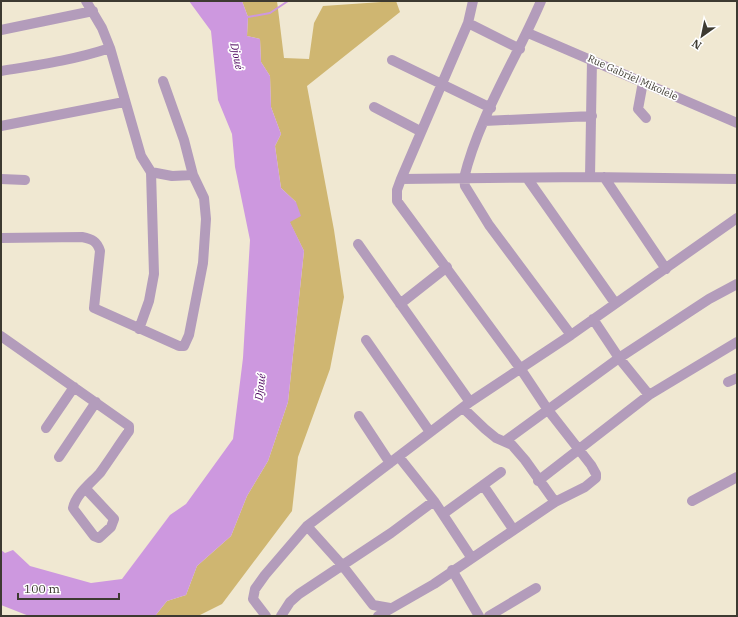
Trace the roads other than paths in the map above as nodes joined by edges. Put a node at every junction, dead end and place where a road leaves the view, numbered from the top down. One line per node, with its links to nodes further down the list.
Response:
1 (86, 1): 4 (street)
2 (473, 1): 5 (street)
3 (541, 1): 7 (street)
4 (92, 11): 6 (street); 8 (street)
5 (468, 23): 9 (street); 15 (street)
6 (1, 30)
7 (528, 33): 9 (street); 11 (street, Rue Gabriel Mikolele)
8 (110, 48): 12 (street); 16 (street)
9 (520, 48): 18 (street)
10 (392, 60): 15 (street)
11 (592, 60): 14 (street, Rue Gabriel Mikolele); 19 (street)
12 (1, 71)
13 (163, 81): 26 (street)
14 (644, 82): 20 (street); 22 (street, Rue Gabriel Mikolele)
15 (442, 84): 18 (street); 24 (street)
16 (124, 102): 23 (street); 25 (street)
17 (374, 107): 24 (street)
18 (491, 108): 21 (street)
19 (592, 116): 21 (street); 27 (street)
20 (646, 118)
21 (484, 121): 29 (street)
22 (737, 123)
23 (1, 126)
24 (420, 130): 32 (street)
25 (151, 172): 26 (street); 44 (street)
26 (193, 175): 44 (street)
27 (590, 177): 28 (street); 30 (street)
28 (604, 177): 33 (street); 39 (street)
29 (464, 178): 30 (street); 32 (street); 45 (street)
30 (528, 178): 41 (street)
31 (1, 179): 34 (street)
32 (401, 179): 38 (street)
33 (737, 179)
34 (25, 180)
35 (737, 218): 39 (street)
36 (1, 238): 44 (street)
37 (358, 244): 42 (street)
38 (447, 267): 42 (street); 50 (street)
39 (666, 269): 41 (street)
40 (737, 284): 49 (street)
41 (615, 303): 43 (street)
42 (400, 304): 54 (street)
43 (593, 319): 45 (street); 49 (street)
44 (139, 329)
45 (571, 335): 50 (street)
46 (1, 336): 51 (street)
47 (366, 340): 58 (street)
48 (737, 342): 52 (street)
49 (619, 358): 52 (street); 55 (street)
50 (520, 368): 54 (street); 55 (street)
51 (74, 387): 53 (street); 57 (street)
52 (650, 395): 60 (street)
53 (96, 402): 61 (street); 67 (street)
54 (467, 405): 58 (street); 59 (street)
55 (548, 410): 59 (street); 60 (street)
56 (359, 416): 62 (street)
57 (46, 428)
58 (430, 432): 62 (street)
59 (505, 441): 65 (street)
60 (579, 450): 65 (street); 70 (street)
61 (59, 457)
62 (394, 460): 68 (street); 72 (street)
63 (501, 472): 66 (street)
64 (737, 477): 69 (street)
65 (538, 481): 70 (street)
66 (483, 485): 71 (street); 73 (street)
67 (86, 488): 67 (street)
68 (434, 501): 71 (street); 75 (street)
69 (692, 501)
70 (555, 502): 73 (street)
71 (442, 514): 74 (street)
72 (307, 526): 75 (street); 80 (street)
73 (514, 529): 74 (street)
74 (472, 557): 76 (street)
75 (342, 565): 78 (street); 81 (street)
76 (452, 570): 79 (street); 84 (street)
77 (536, 588): 85 (street)
78 (373, 605): 79 (street); 82 (street)
79 (390, 608): 83 (street)
80 (266, 616)
81 (281, 616)
82 (372, 616)
83 (378, 616)
84 (479, 616)
85 (489, 616)

